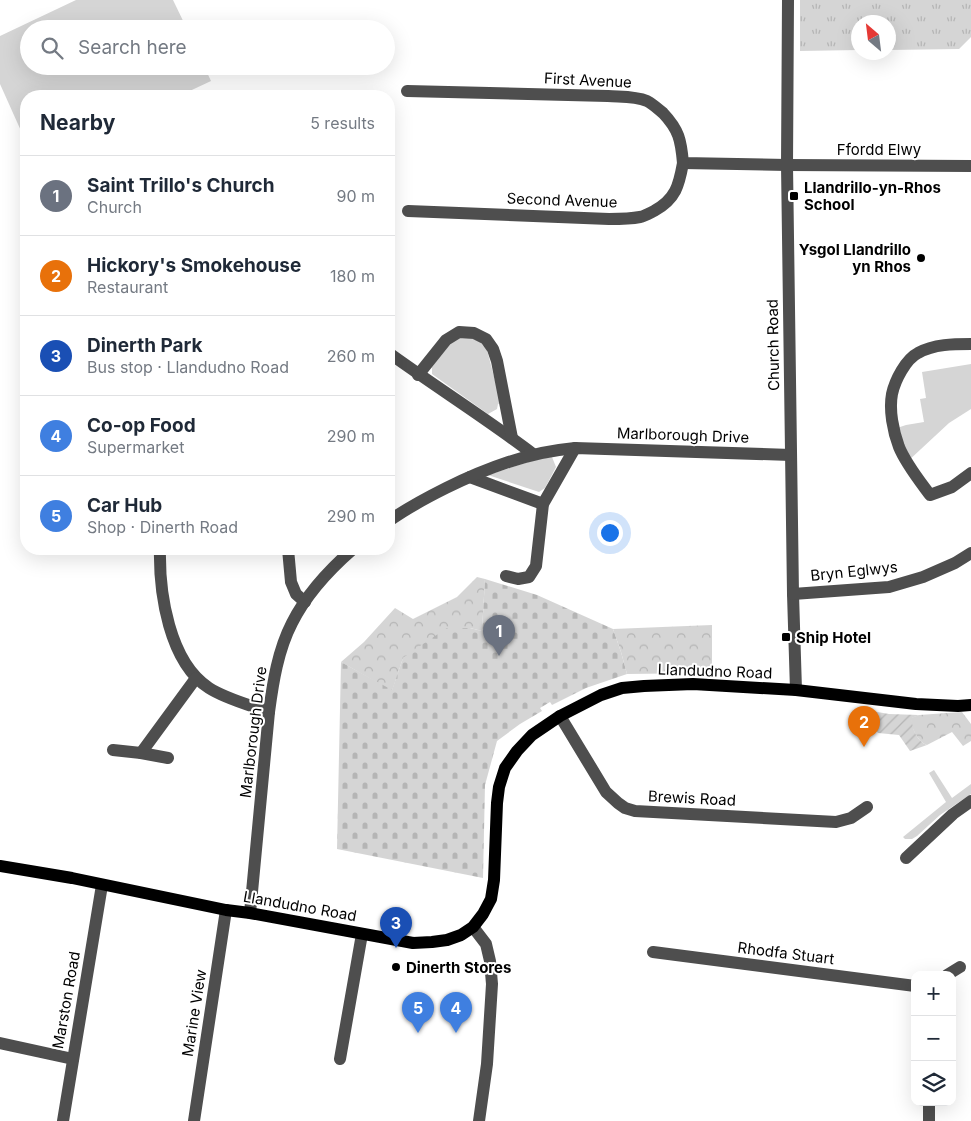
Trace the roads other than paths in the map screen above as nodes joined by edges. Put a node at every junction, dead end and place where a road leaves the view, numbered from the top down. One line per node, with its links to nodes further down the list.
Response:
1 (788, 0): 4 (street, Church Road)
2 (407, 91): 3 (street, First Avenue)
3 (682, 163): 4 (street); 6 (street, Second Avenue)
4 (787, 165): 5 (street, Ffordd Elwy); 13 (street, Church Road)
5 (971, 166)
6 (408, 211)
7 (971, 344): 14 (street)
8 (395, 358): 9 (street)
9 (418, 375): 10 (street); 10 (street)
10 (512, 438): 12 (street)
11 (575, 448): 12 (street, Marlborough Drive); 13 (street, Marlborough Drive); 16 (street)
12 (533, 454): 15 (street, Marlborough Drive)
13 (791, 454): 23 (street, Church Road)
14 (971, 473)
15 (470, 477): 16 (street); 17 (street, Marlborough Drive)
16 (543, 504): 22 (street)
17 (395, 517)
18 (971, 552): 23 (street, Bryn Eglwys)
19 (160, 555): 25 (street)
20 (289, 555): 24 (street)
21 (346, 555): 24 (street, Marlborough Drive)
22 (506, 576)
23 (793, 594): 26 (street, Church Road)
24 (305, 602): 28 (street, Marlborough Drive)
25 (196, 678): 28 (street); 31 (street)
26 (796, 690): 27 (main road, Llandudno Road); 29 (main road, Llandudno Road)
27 (971, 705)
28 (269, 712): 39 (street, Marlborough Drive)
29 (560, 716): 34 (street, Brewis Road); 40 (main road, Llandudno Road)
30 (113, 750): 31 (street)
31 (141, 753): 32 (street)
32 (168, 758)
33 (971, 801): 35 (street)
34 (867, 807)
35 (906, 858)
36 (0, 866): 37 (main road, Llandudno Road)
37 (102, 884): 38 (main road, Llandudno Road); 48 (street, Marston Road)
38 (226, 910): 39 (main road, Llandudno Road); 51 (street, Marine View)
39 (250, 913): 41 (main road, Llandudno Road)
40 (473, 927): 41 (main road, Llandudno Road); 52 (street)
41 (362, 934): 47 (street)
42 (653, 952): 45 (street, Rhodfa Stuart)
43 (960, 967): 44 (street)
44 (954, 971)
45 (911, 985)
46 (0, 1043): 48 (street)
47 (340, 1059)
48 (73, 1060): 50 (street, Marston Road)
49 (929, 1106): 53 (street)
50 (63, 1121)
51 (194, 1121)
52 (479, 1121)
53 (929, 1121)

